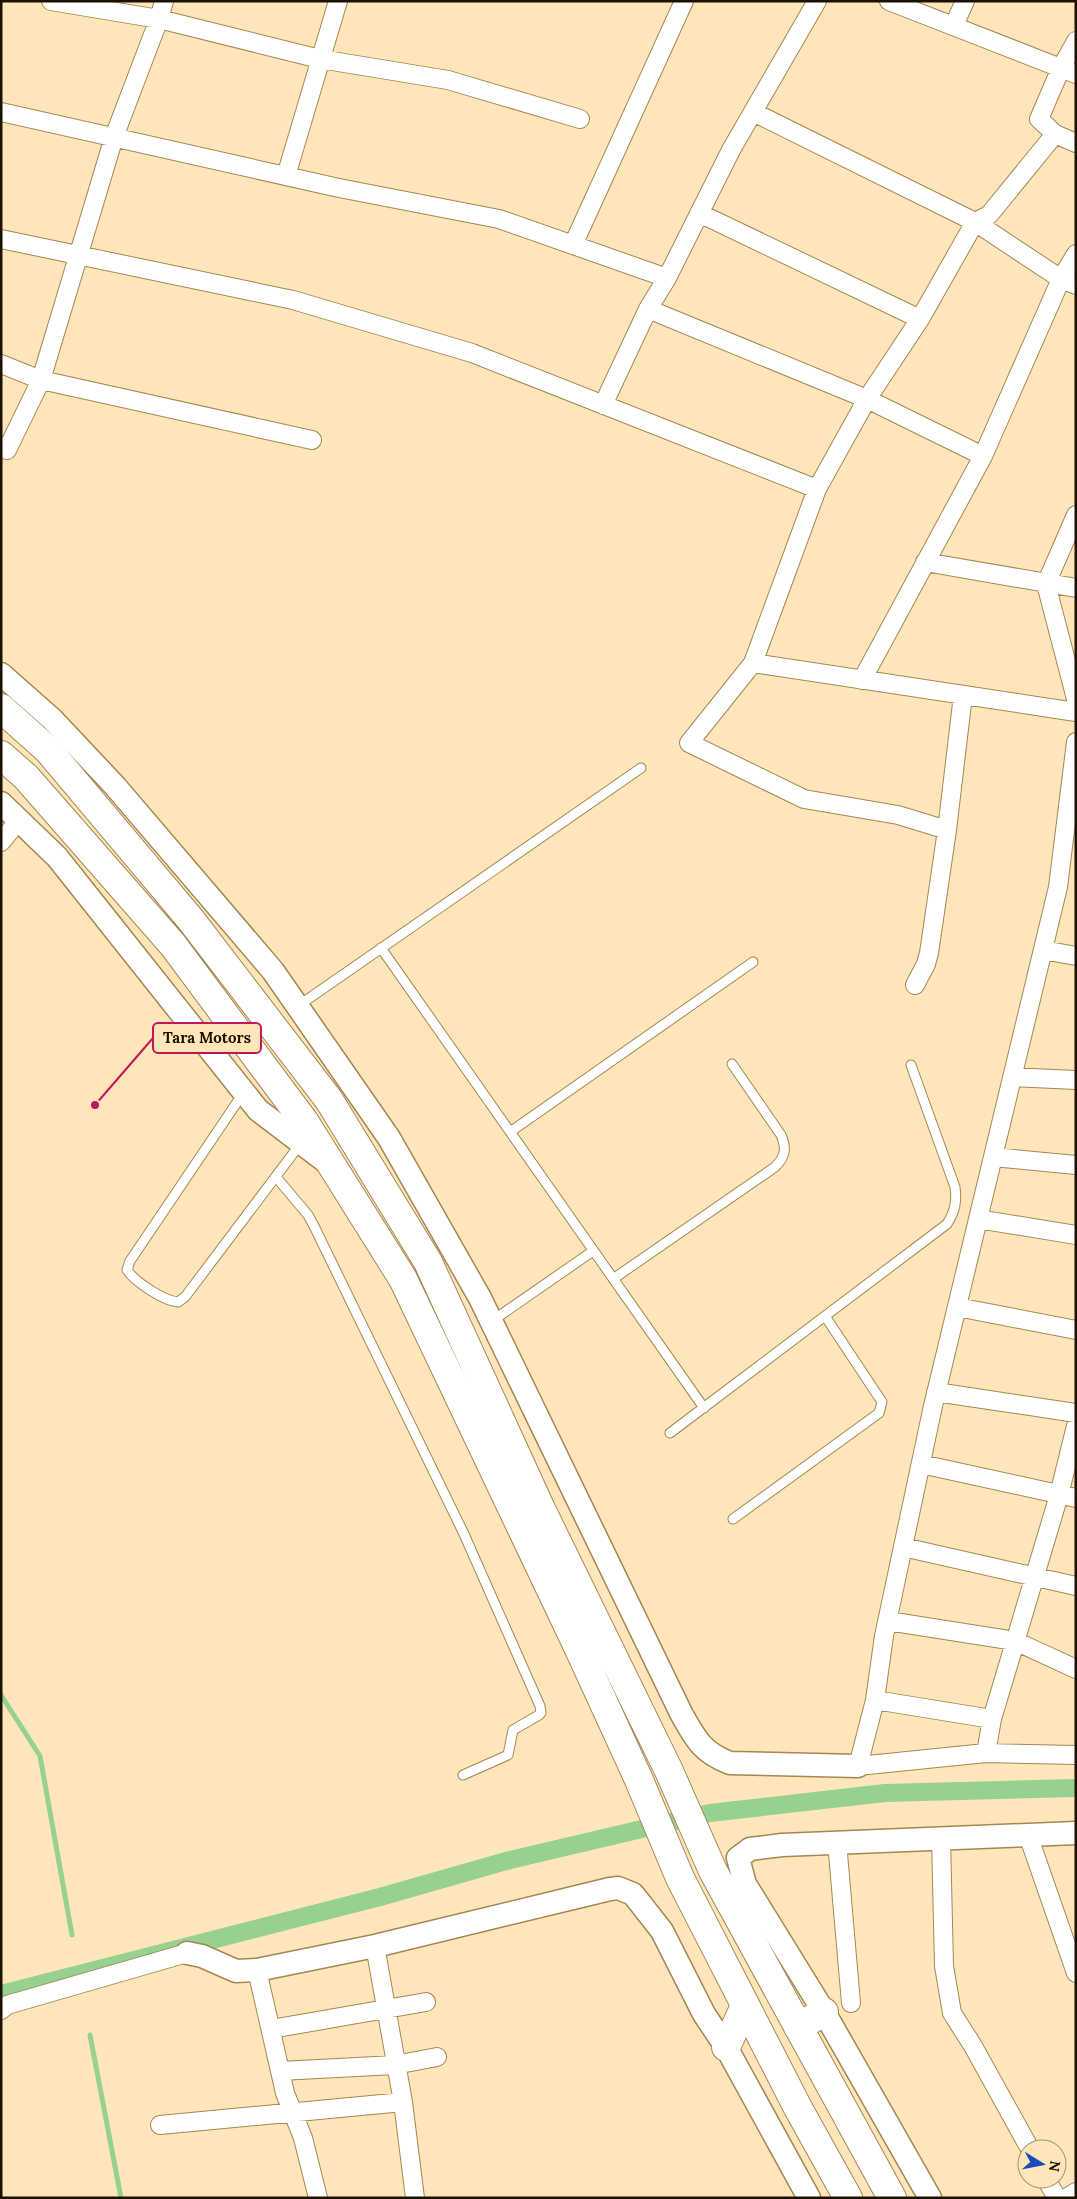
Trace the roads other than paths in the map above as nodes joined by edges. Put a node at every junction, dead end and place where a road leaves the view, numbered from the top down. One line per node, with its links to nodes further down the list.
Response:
1 (52, 1): 8 (street)
2 (164, 1): 8 (street)
3 (338, 1): 11 (street)
4 (684, 1): 23 (street)
5 (817, 1): 14 (street)
6 (889, 1): 9 (street)
7 (965, 1): 9 (street)
8 (160, 18): 11 (street); 17 (street)
9 (954, 25): 12 (street)
10 (1076, 41): 12 (street)
11 (320, 59): 15 (street); 19 (street)
12 (1068, 71): 16 (street)
13 (1, 112): 17 (street)
14 (753, 112): 20 (street); 21 (street)
15 (580, 119)
16 (1055, 134): 18 (street); 21 (street)
17 (114, 137): 19 (street); 24 (street)
18 (1076, 143)
19 (286, 176): 23 (street)
20 (699, 213): 26 (street); 29 (street)
21 (975, 222): 27 (street); 29 (street)
22 (1, 239): 24 (street)
23 (573, 244): 26 (street)
24 (79, 254): 31 (street); 33 (street)
25 (1076, 254): 27 (street)
26 (667, 278): 28 (street)
27 (1068, 282): 36 (street)
28 (648, 309): 32 (street); 33 (street)
29 (920, 319): 32 (street)
30 (1, 364): 31 (street)
31 (40, 380): 34 (street); 35 (street)
32 (867, 399): 36 (street); 37 (street)
33 (603, 405): 37 (street)
34 (312, 440)
35 (1, 446)
36 (983, 456): 39 (street)
37 (817, 489): 42 (street)
38 (1076, 515): 40 (street)
39 (925, 562): 40 (street); 44 (street)
40 (1046, 584): 41 (street); 46 (street)
41 (1076, 588)
42 (753, 663): 44 (street); 54 (street)
43 (1, 674): 62 (street)
44 (862, 680): 45 (street)
45 (963, 695): 48 (street); 54 (street)
46 (1076, 699)
47 (1, 708): 116 (highway)
48 (1076, 712)
49 (1076, 742): 56 (street)
50 (1, 755): 72 (highway)
51 (641, 768): 57 (lane)
52 (1, 803): 53 (street)
53 (19, 820): 55 (street); 67 (street)
54 (947, 830): 61 (street)
55 (1, 842)
56 (1069, 851): 58 (street)
57 (381, 948): 62 (lane); 68 (lane)
58 (1043, 950): 59 (street); 65 (street)
59 (1076, 956)
60 (753, 962): 68 (lane)
61 (915, 985)
62 (298, 1006): 80 (street)
63 (732, 1064): 77 (lane)
64 (911, 1065): 79 (lane)
65 (1012, 1077): 66 (street); 70 (street)
66 (1076, 1080)
67 (244, 1092): 69 (street); 73 (lane)
68 (510, 1132): 76 (lane)
69 (302, 1143): 72 (street); 73 (lane)
70 (993, 1157): 71 (street); 74 (street)
71 (1076, 1165)
72 (332, 1166): 112 (highway)
73 (276, 1177): 101 (lane)
74 (978, 1219): 75 (street); 78 (street)
75 (1076, 1235)
76 (593, 1250): 77 (lane); 80 (lane)
77 (613, 1279): 83 (lane)
78 (957, 1307): 81 (street); 82 (street)
79 (824, 1316): 83 (lane); 89 (lane)
80 (492, 1321): 100 (street)
81 (1076, 1330)
82 (936, 1392): 84 (street); 87 (street)
83 (704, 1408): 86 (lane)
84 (1076, 1413)
85 (1076, 1426): 88 (street)
86 (670, 1432)
87 (921, 1464): 88 (street); 90 (street)
88 (1068, 1496): 91 (street)
89 (733, 1519)
90 (903, 1546): 91 (street); 93 (street)
91 (1035, 1576): 92 (street); 94 (street)
92 (1076, 1586)
93 (888, 1621): 94 (street); 96 (street)
94 (1015, 1642): 95 (street); 97 (street)
95 (1076, 1669)
96 (875, 1700): 97 (street); 100 (street)
97 (992, 1719): 98 (street)
98 (986, 1753): 99 (street); 100 (street)
99 (1076, 1754)
100 (858, 1766)
101 (463, 1775)
102 (1076, 1833): 103 (street)
103 (1028, 1835): 104 (street); 109 (street)
104 (941, 1838): 105 (street); 125 (street)
105 (837, 1842): 111 (street); 115 (street)
106 (375, 1946): 108 (street); 114 (street); 118 (street)
107 (187, 1953): 108 (street); 113 (street)
108 (257, 1970): 117 (street)
109 (1076, 1974)
110 (426, 2002): 114 (street)
111 (851, 2002)
112 (745, 2006): 118 (highway); 130 (highway)
113 (4, 2008)
114 (385, 2009): 117 (street); 120 (street)
115 (824, 2012): 116 (highway); 132 (street)
116 (798, 2027): 131 (highway)
117 (271, 2029): 121 (street)
118 (726, 2047): 129 (street)
119 (437, 2057): 120 (street)
120 (395, 2065): 121 (street); 122 (street)
121 (280, 2071): 123 (street)
122 (403, 2102): 123 (street); 128 (street)
123 (293, 2112): 124 (street); 127 (street)
124 (160, 2124)
125 (1024, 2139)
126 (1076, 2192): 133 (street)
127 (318, 2198)
128 (415, 2198)
129 (809, 2198)
130 (848, 2198)
131 (892, 2198)
132 (930, 2198)
133 (1066, 2198)

